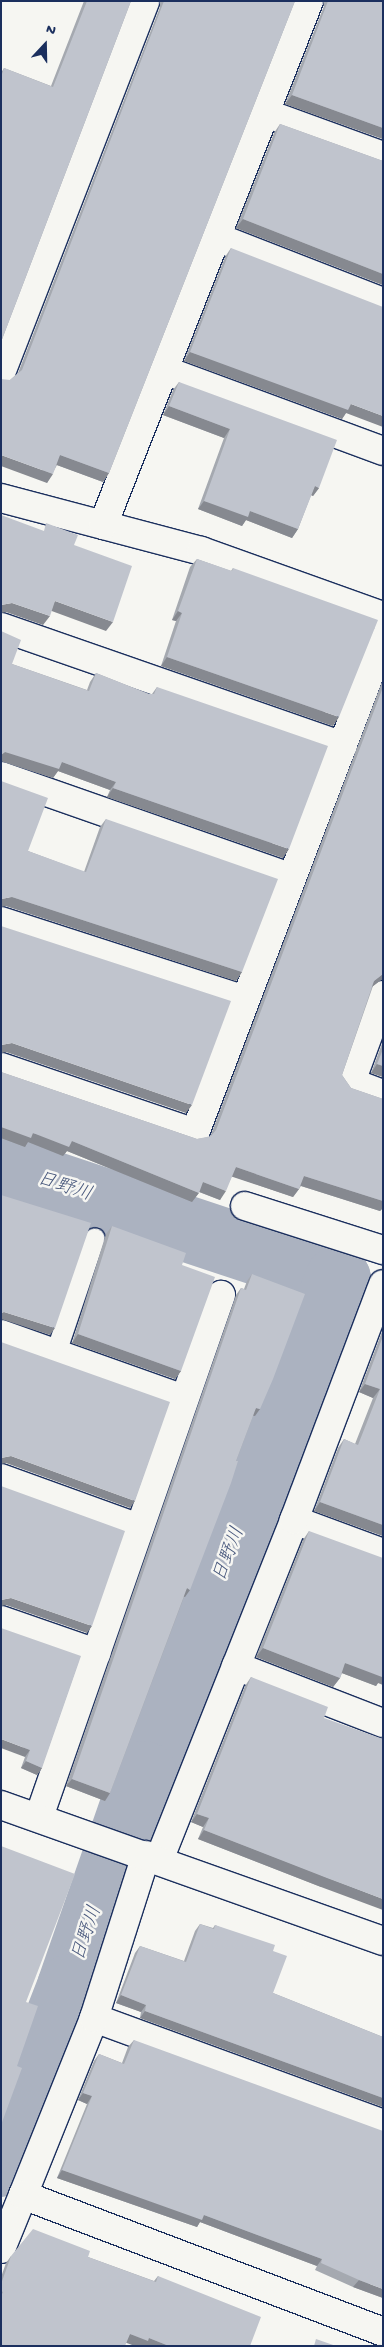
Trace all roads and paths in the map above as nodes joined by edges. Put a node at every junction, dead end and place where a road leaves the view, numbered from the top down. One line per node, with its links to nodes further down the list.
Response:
1 (145, 1): 8 (street)
2 (309, 1): 3 (street)
3 (265, 113): 4 (street); 5 (street)
4 (383, 156)
5 (216, 237): 6 (street); 7 (street)
6 (383, 302)
7 (164, 370): 9 (street); 11 (street)
8 (1, 373)
9 (383, 451)
10 (1, 498): 11 (street)
11 (103, 525): 12 (street)
12 (383, 616)
13 (1, 627): 15 (street)
14 (383, 639): 15 (street)
15 (343, 746): 17 (street)
16 (1, 776): 17 (street)
17 (292, 878): 20 (street)
18 (1, 921): 20 (street)
19 (383, 995): 22 (street)
20 (245, 1000): 21 (street)
21 (1, 1067)
22 (383, 1094)
23 (246, 1206): 25 (street)
24 (95, 1238): 29 (lane)
25 (383, 1250)
26 (383, 1284): 32 (street)
27 (221, 1295): 30 (street)
28 (1, 1334): 29 (street)
29 (56, 1353): 30 (street)
30 (184, 1399): 33 (street)
31 (1, 1478): 33 (street)
32 (294, 1520): 34 (street); 37 (street)
33 (140, 1528): 36 (street)
34 (383, 1553)
35 (1, 1620): 36 (street)
36 (96, 1653): 40 (street)
37 (236, 1666): 38 (street); 41 (street)
38 (383, 1723)
39 (1, 1805): 40 (street)
40 (38, 1817): 41 (street)
41 (153, 1858): 42 (street); 43 (street)
42 (383, 1942)
43 (94, 2018): 44 (street); 45 (street)
44 (383, 2124)
45 (23, 2195): 46 (street); 47 (street)
46 (1, 2249)
47 (383, 2332)

